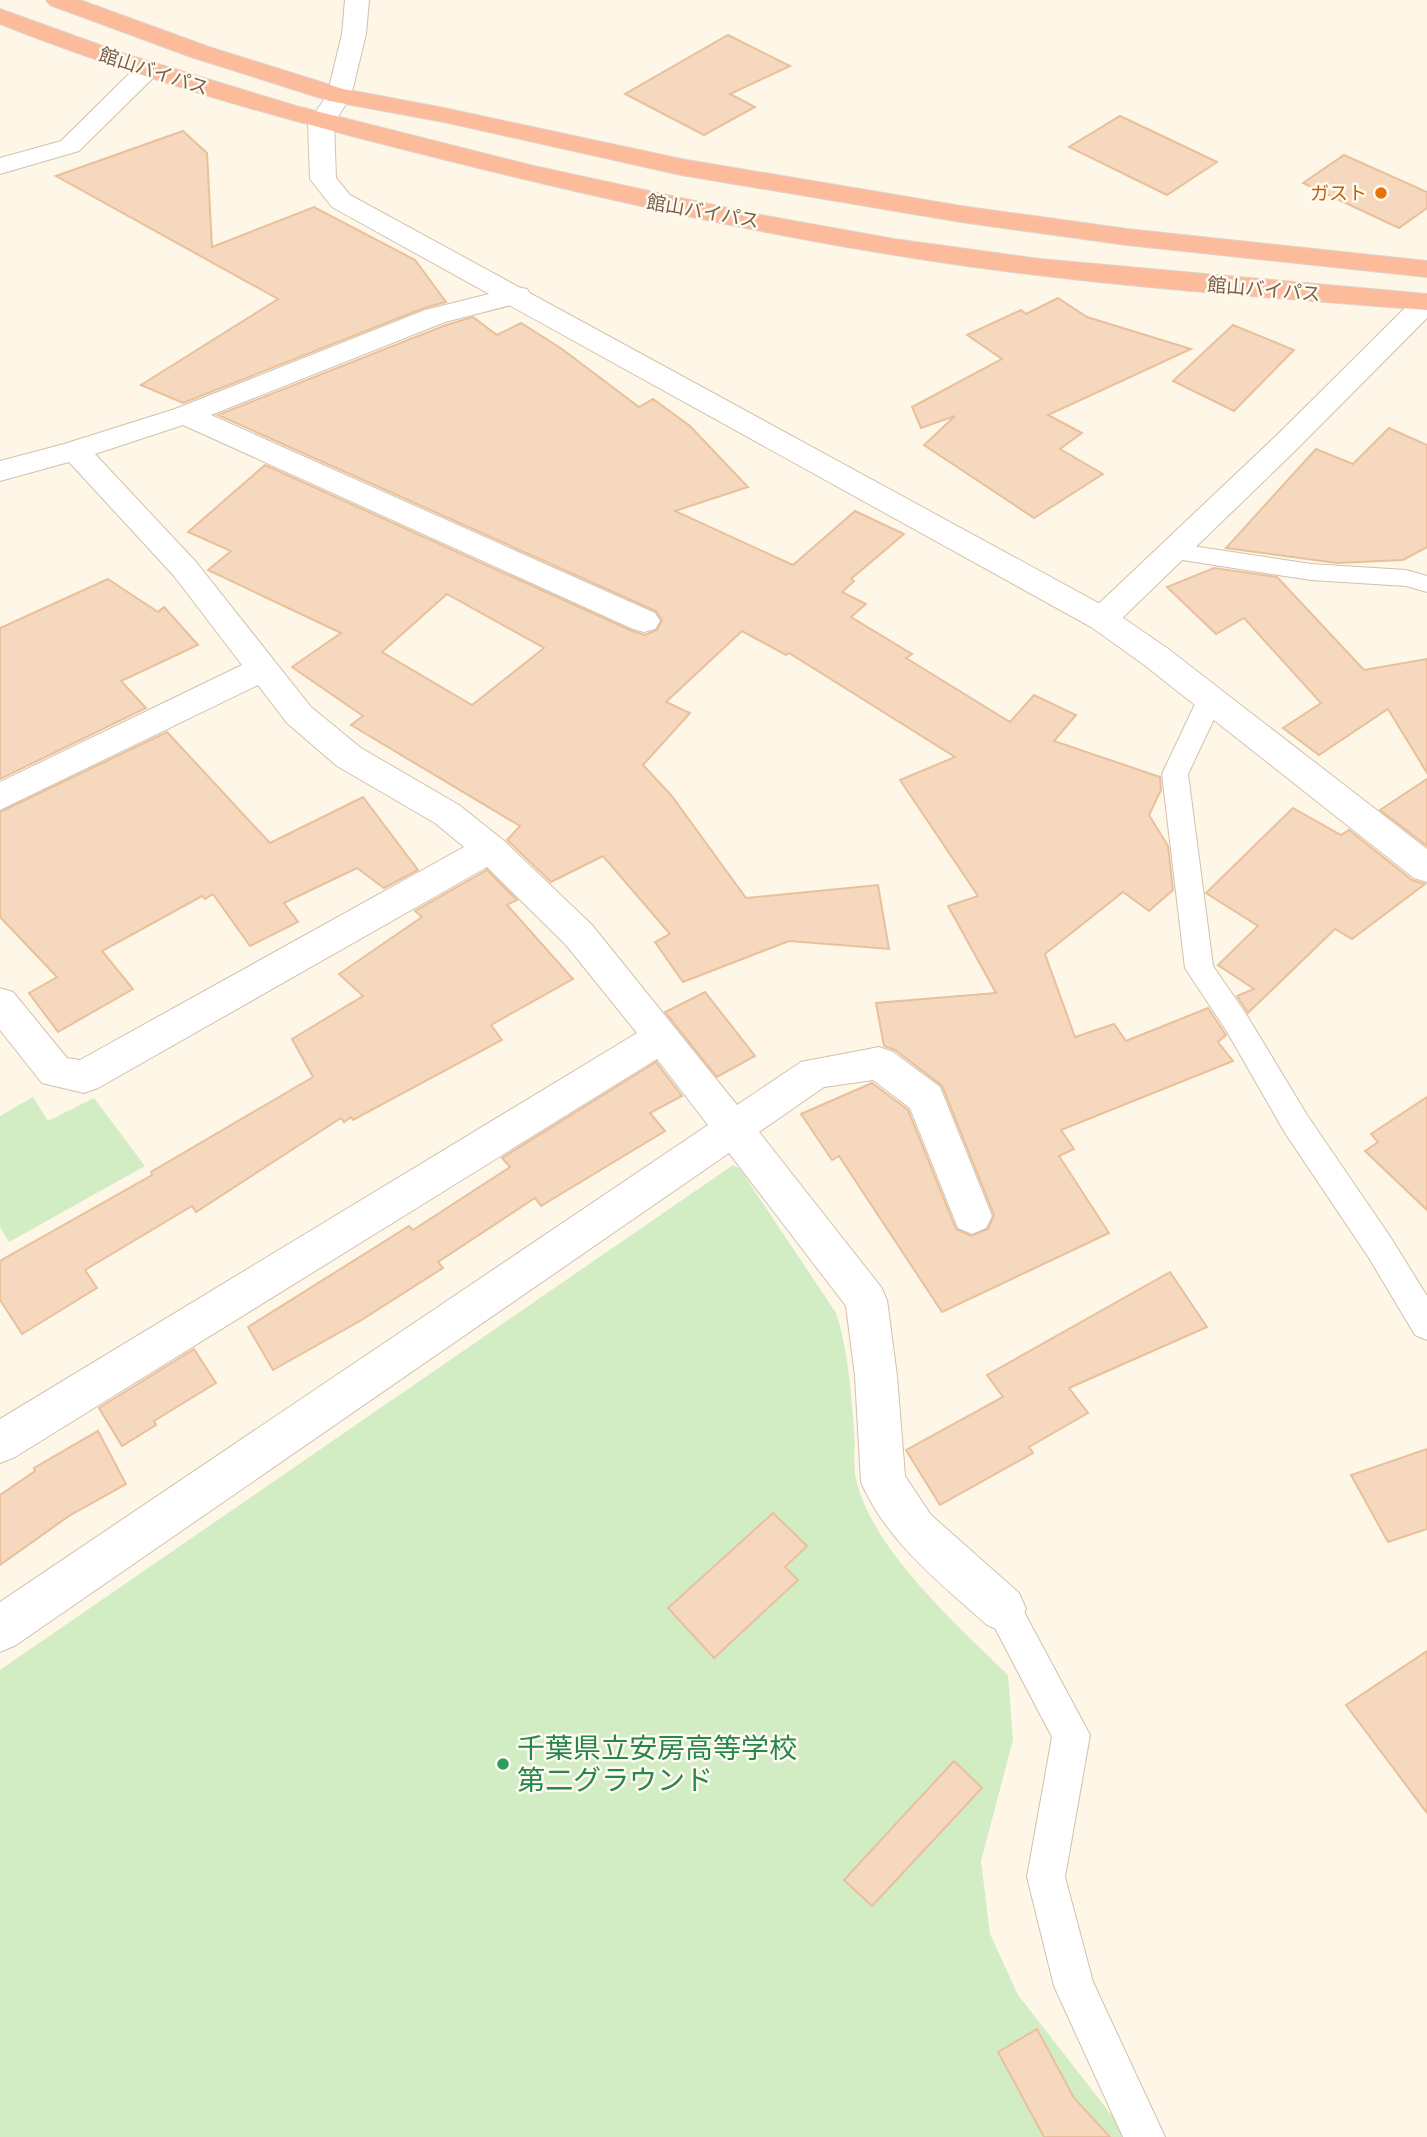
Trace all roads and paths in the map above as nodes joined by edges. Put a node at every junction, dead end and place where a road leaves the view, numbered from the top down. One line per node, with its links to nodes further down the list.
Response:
1 (58, 0): 5 (highway, 館山バイパス)
2 (357, 0): 5 (street)
3 (0, 16): 4 (highway, 館山バイパス)
4 (147, 70): 6 (highway, 館山バイパス); 7 (street)
5 (339, 96): 6 (street); 8 (highway, 館山バイパス)
6 (321, 123): 9 (street); 10 (highway, 館山バイパス)
7 (0, 166)
8 (1427, 269)
9 (517, 295): 11 (street); 16 (street)
10 (1427, 302): 14 (street)
11 (186, 415): 12 (street); 17 (street)
12 (75, 451): 13 (street); 18 (street)
13 (0, 471)
14 (1172, 551): 15 (lane); 16 (street)
15 (1427, 584)
16 (1102, 619): 19 (street)
17 (644, 621)
18 (262, 669): 20 (street); 21 (street)
19 (1210, 700): 22 (street); 27 (lane)
20 (0, 797)
21 (490, 849): 23 (street); 24 (street)
22 (1427, 868)
23 (0, 1003)
24 (662, 1037): 25 (street); 28 (street)
25 (732, 1128): 26 (street); 29 (street); 30 (street)
26 (972, 1216)
27 (1427, 1325)
28 (0, 1443)
29 (1003, 1609): 31 (lane)
30 (0, 1629)
31 (1144, 2137)

